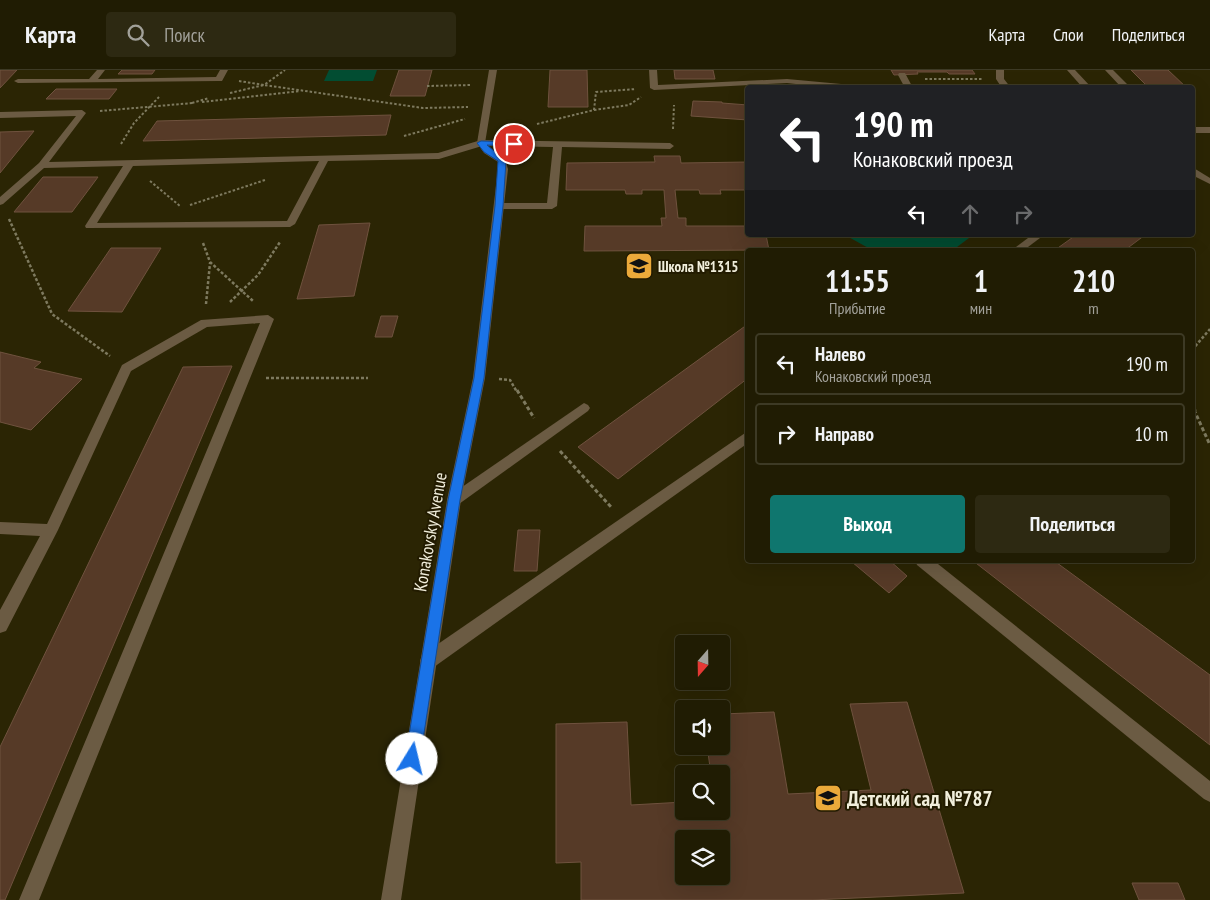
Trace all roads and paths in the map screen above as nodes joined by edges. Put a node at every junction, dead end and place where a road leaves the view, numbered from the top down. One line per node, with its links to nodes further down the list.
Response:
1 (101, 70): 17 (street)
2 (224, 70): 11 (street)
3 (285, 70): 18 (path)
4 (493, 70): 40 (street)
5 (653, 70): 27 (street)
6 (782, 70): 15 (street)
7 (1000, 70): 22 (street)
8 (1071, 70): 23 (street)
9 (1109, 70): 24 (street)
10 (902, 75): 21 (street)
11 (219, 79): 14 (street); 18 (path)
12 (924, 79): 13 (path)
13 (984, 79)
14 (173, 80): 17 (street); 32 (path)
15 (787, 81): 20 (street); 26 (street)
16 (18, 82): 17 (street)
17 (91, 82)
18 (264, 85): 28 (path); 29 (path)
19 (476, 85): 25 (path)
20 (830, 85)
21 (907, 85)
22 (1005, 85)
23 (1085, 85)
24 (1124, 85)
25 (427, 86)
26 (674, 87): 27 (street); 42 (path)
27 (654, 88): 34 (path); 34 (path)
28 (306, 91): 31 (path); 33 (path)
29 (226, 94)
30 (218, 96): 31 (path)
31 (192, 103): 32 (path)
32 (152, 106): 35 (path); 44 (path)
33 (472, 107)
34 (594, 110): 37 (path)
35 (82, 113): 36 (street); 46 (street)
36 (0, 115)
37 (534, 124)
38 (1195, 130): 39 (street)
39 (1210, 130)
40 (481, 143): 41 (street); 43 (street); 51 (street, Konakovsky Avenue)
41 (558, 144): 42 (street); 51 (street)
42 (670, 146)
43 (324, 160): 45 (street); 53 (street)
44 (109, 164): 45 (street); 46 (street)
45 (129, 164): 53 (street)
46 (42, 165): 50 (street)
47 (1195, 172): 49 (street)
48 (268, 179): 52 (path)
49 (1210, 181)
50 (1, 202): 60 (path)
51 (499, 206): 67 (street, Konakovsky Avenue)
52 (174, 210)
53 (290, 224): 57 (path)
54 (1036, 237): 55 (street)
55 (1020, 248)
56 (210, 262): 57 (path)
57 (205, 323): 60 (street); 61 (street)
58 (1210, 329): 59 (path)
59 (1195, 346)
60 (126, 368): 69 (street)
61 (244, 378): 62 (path); 74 (street)
62 (368, 378)
63 (584, 408): 67 (street)
64 (1195, 412): 66 (path)
65 (745, 438): 72 (street)
66 (1210, 445)
67 (454, 500): 72 (street, Konakovsky Avenue)
68 (0, 528): 69 (street)
69 (51, 530): 71 (street)
70 (926, 563): 73 (street)
71 (0, 626)
72 (428, 661): 75 (street, Konakovsky Avenue)
73 (1210, 793)
74 (29, 900)
75 (391, 900)

